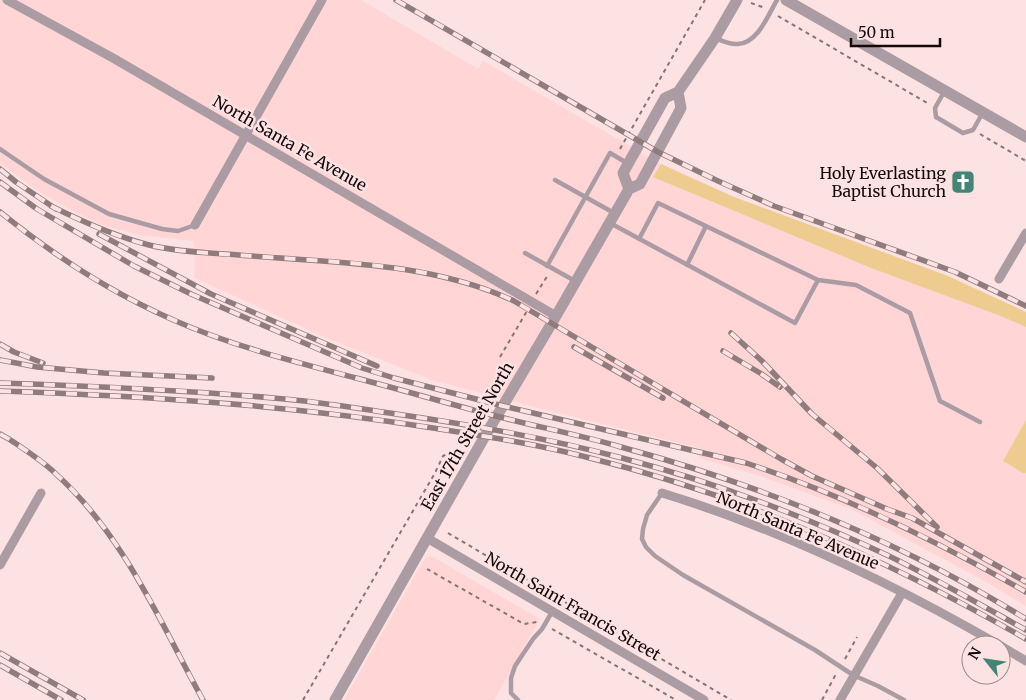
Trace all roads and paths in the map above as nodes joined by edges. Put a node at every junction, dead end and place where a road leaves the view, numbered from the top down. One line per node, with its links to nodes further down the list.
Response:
1 (6, 0): 14 (street, North Santa Fe Avenue)
2 (322, 0): 14 (street)
3 (737, 0): 8 (street)
4 (777, 0): 7 (lane)
5 (786, 0): 9 (street)
6 (751, 3): 7 (path)
7 (770, 12): 8 (lane); 11 (path)
8 (715, 38): 10 (street)
9 (945, 90): 11 (lane); 12 (street)
10 (678, 92): 18 (street); 20 (street, East 17th Street North)
11 (935, 108): 13 (lane)
12 (983, 112): 13 (lane); 15 (street)
13 (973, 130): 17 (path)
14 (245, 134): 23 (street); 34 (street, North Santa Fe Avenue)
15 (1026, 136)
16 (0, 149): 23 (lane)
17 (1026, 161)
18 (628, 164): 20 (street); 21 (lane)
19 (555, 180): 21 (lane)
20 (629, 189): 22 (street, East 17th Street North)
21 (585, 197): 22 (lane); 30 (lane)
22 (612, 218): 26 (lane); 33 (street, East 17th Street North)
23 (194, 225)
24 (706, 226): 26 (lane); 29 (lane); 32 (lane)
25 (1026, 233): 27 (street)
26 (638, 238): 29 (lane)
27 (1023, 246): 31 (street)
28 (525, 253): 30 (lane)
29 (687, 264): 32 (lane)
30 (547, 266): 33 (lane)
31 (1000, 279)
32 (818, 280): 35 (lane)
33 (576, 281): 34 (street, East 17th Street North)
34 (556, 316): 40 (street, East 17th Street North)
35 (980, 422)
36 (457, 450): 50 (path)
37 (41, 493): 41 (street)
38 (662, 493): 43 (street, North Santa Fe Avenue); 49 (lane)
39 (448, 533): 55 (path)
40 (427, 538): 44 (street, North Saint Francis Street); 51 (street, East 17th Street North)
41 (0, 565)
42 (428, 569): 45 (path)
43 (902, 593): 46 (street, North Santa Fe Avenue); 49 (street)
44 (553, 611): 45 (lane); 54 (street, North Saint Francis Street)
45 (545, 625): 52 (lane); 53 (path)
46 (981, 635)
47 (1011, 652): 48 (street, North Santa Fe Avenue)
48 (1026, 661)
49 (853, 675): 56 (street); 57 (lane)
50 (303, 700)
51 (335, 700)
52 (518, 700)
53 (676, 700)
54 (704, 700)
55 (731, 700)
56 (840, 700)
57 (904, 700)

